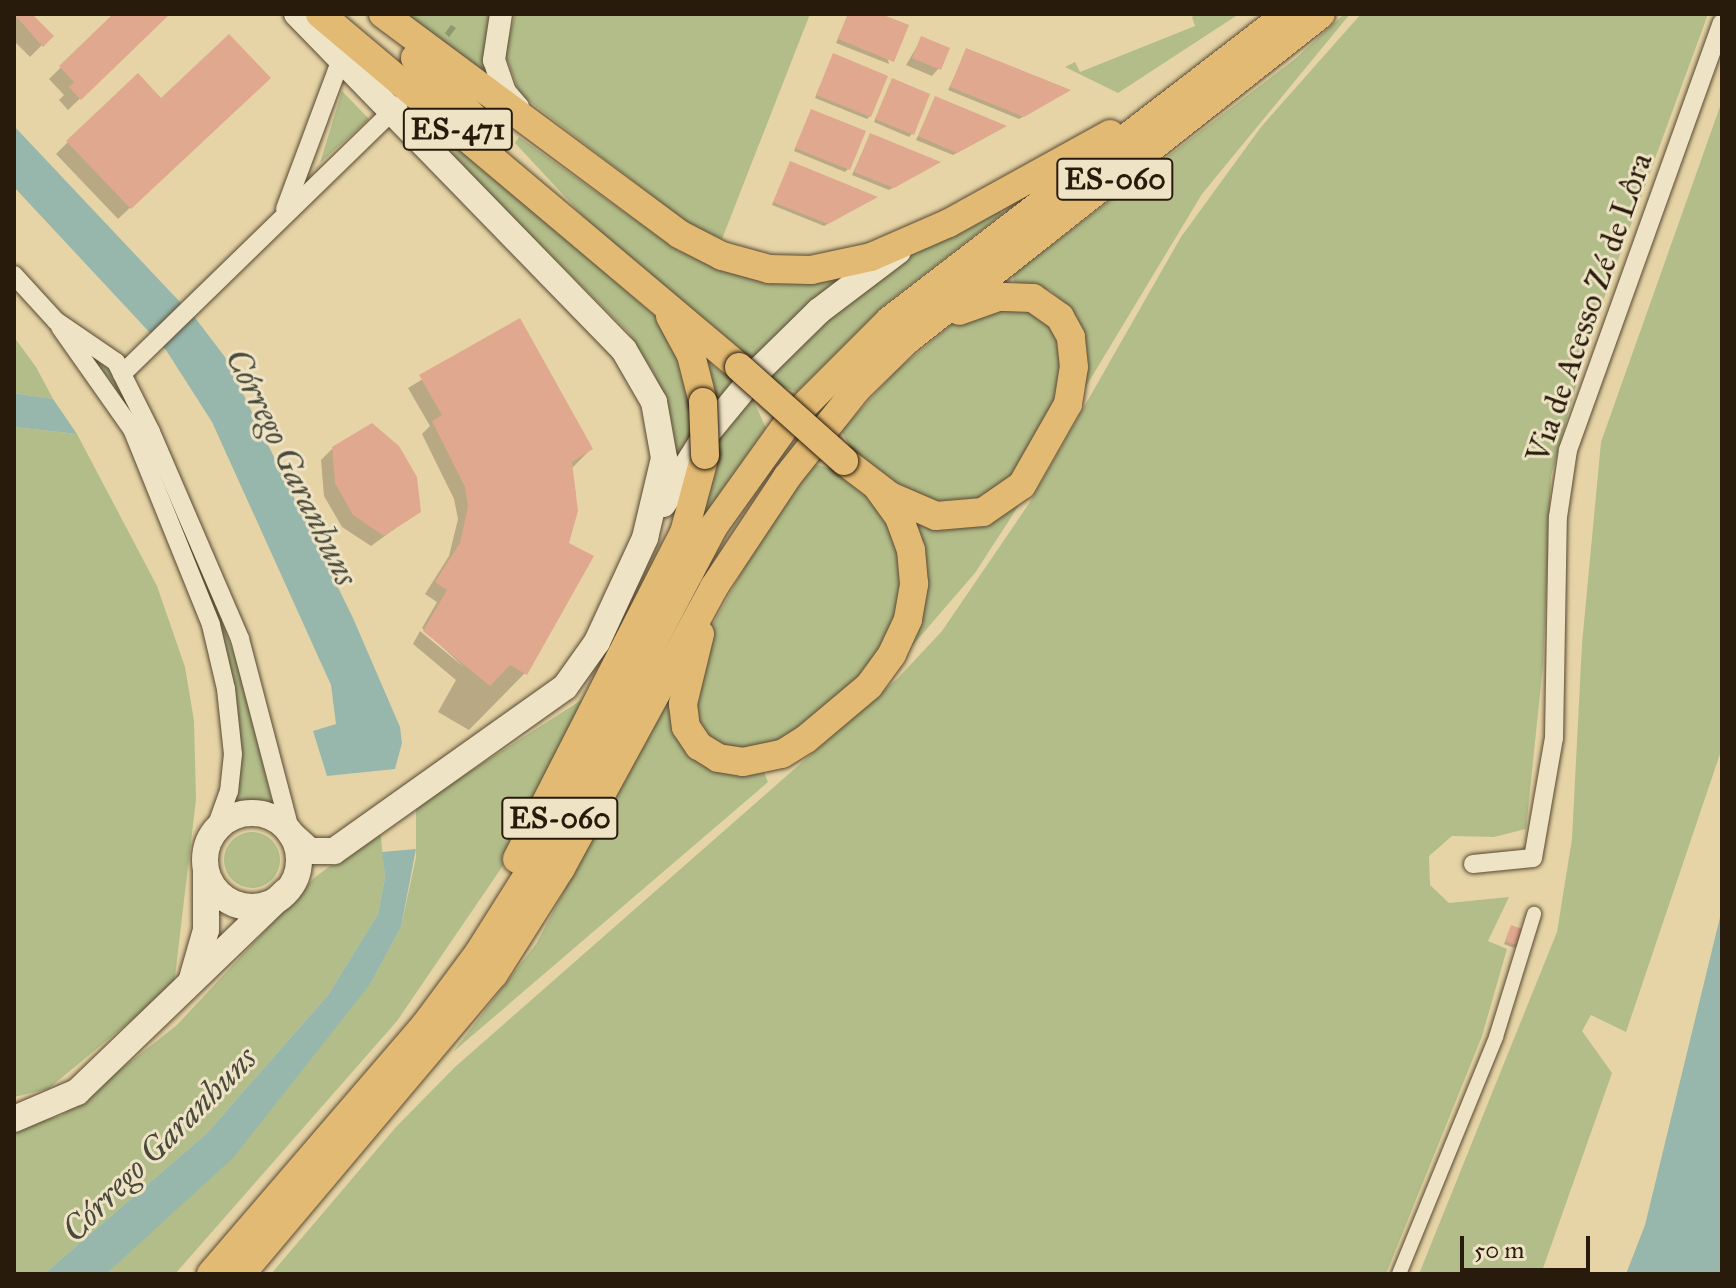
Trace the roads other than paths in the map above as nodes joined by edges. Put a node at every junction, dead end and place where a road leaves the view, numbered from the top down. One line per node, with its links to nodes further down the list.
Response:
1 (297, 14): 9 (main road)
2 (320, 14): 11 (main road, ES-471)
3 (372, 14): 16 (main road, ES-471)
4 (383, 14): 13 (main road)
5 (501, 14): 13 (street)
6 (1287, 14): 10 (main road, ES-060)
7 (1321, 14): 20 (main road, ES-060)
8 (1722, 23): 27 (street, Via de Acesso Zé de Lôra)
9 (341, 59): 12 (main road); 14 (street)
10 (1188, 91): 15 (main road); 32 (main road, ES-060)
11 (412, 92): 12 (street); 16 (main road, ES-471)
12 (391, 112): 14 (street); 23 (main road)
13 (619, 193): 15 (main road)
14 (283, 215): 21 (street)
15 (918, 239): 23 (main road)
16 (597, 243): 18 (main road, ES-471)
17 (14, 275): 19 (street)
18 (648, 287): 22 (main road, ES-471, bridge); 32 (main road, bridge)
19 (56, 321): 21 (street); 25 (street)
20 (906, 341): 22 (main road); 24 (main road, ES-060)
21 (122, 374): 26 (street)
22 (878, 488): 24 (main road)
23 (645, 538): 26 (main road)
24 (738, 549): 35 (main road, ES-060)
25 (214, 833): 26 (main road); 28 (main road)
26 (291, 834): 29 (main road)
27 (1473, 864)
28 (206, 869): 29 (main road); 31 (main road)
29 (285, 892): 31 (main road)
30 (1534, 914): 36 (street)
31 (188, 989): 33 (main road)
32 (396, 1057): 34 (main road, ES-060)
33 (14, 1119)
34 (211, 1274)
35 (241, 1274)
36 (1399, 1274)

